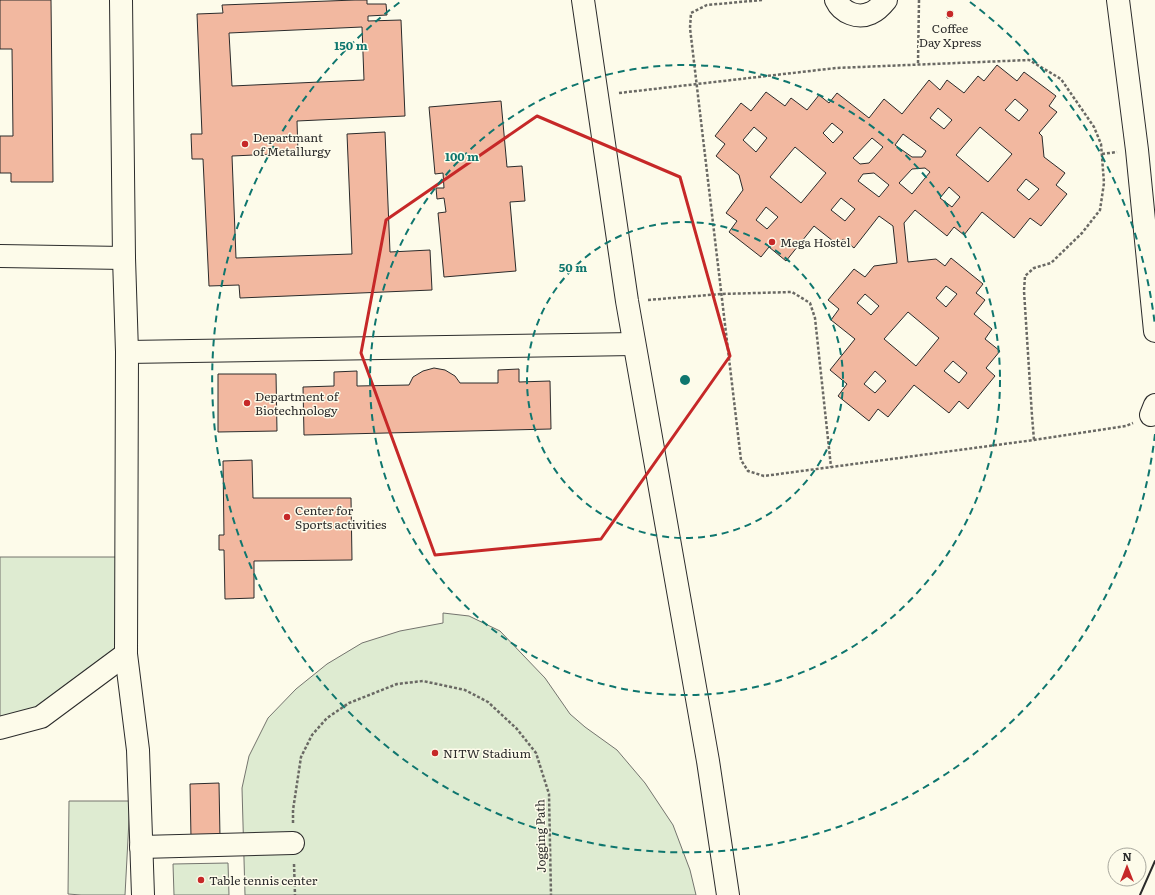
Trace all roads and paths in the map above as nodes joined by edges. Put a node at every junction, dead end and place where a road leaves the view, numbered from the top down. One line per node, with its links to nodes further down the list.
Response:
1 (121, 0): 12 (street)
2 (583, 0): 10 (street)
3 (762, 0): 9 (path)
4 (836, 0): 5 (street)
5 (886, 0)
6 (919, 0): 8 (path)
7 (1118, 0): 15 (street)
8 (918, 63): 9 (path); 19 (path)
9 (696, 84): 10 (path); 13 (path)
10 (596, 95): 14 (street)
11 (0, 256): 12 (street)
12 (124, 258): 17 (street)
13 (721, 294): 14 (path); 20 (path); 20 (path)
14 (627, 301): 16 (street)
15 (1155, 330)
16 (634, 344): 17 (street); 28 (street)
17 (126, 352): 21 (street)
18 (1153, 410): 19 (path)
19 (1034, 440): 20 (path)
20 (832, 467)
21 (126, 654): 22 (street); 24 (street)
22 (0, 728)
23 (293, 842): 24 (street); 26 (path, Jogging Path); 27 (path, Jogging Path)
24 (141, 847): 25 (street)
25 (143, 895)
26 (295, 895)
27 (551, 895)
28 (728, 895)

